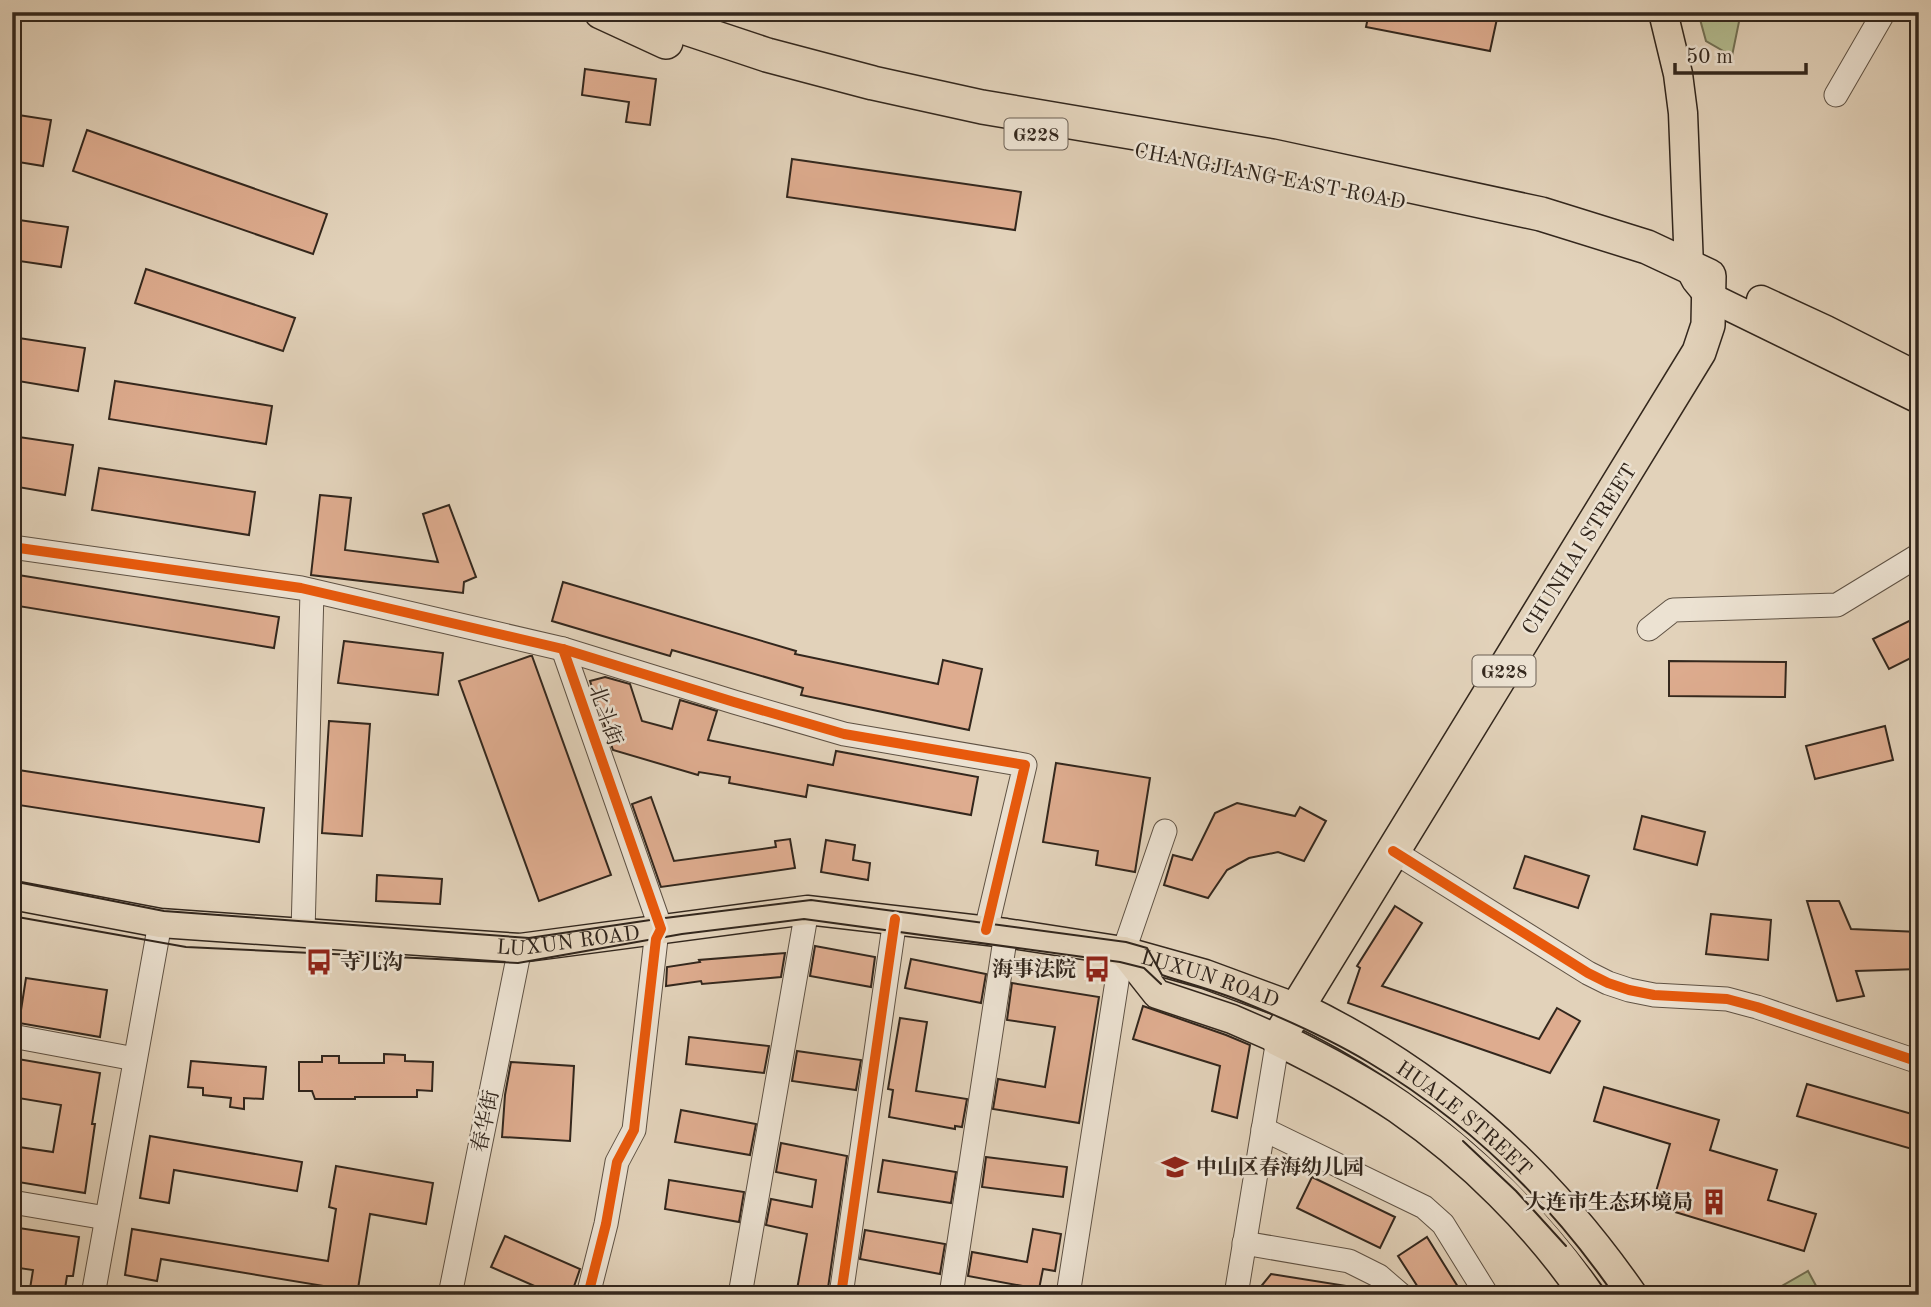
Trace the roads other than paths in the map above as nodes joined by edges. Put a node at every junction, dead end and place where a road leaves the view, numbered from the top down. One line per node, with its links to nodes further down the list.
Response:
1 (601, 12): 7 (highway, CHANGJIANG EAST ROAD / G228)
2 (647, 12): 7 (highway, CHANGJIANG EAST ROAD / G228)
3 (1663, 12): 7 (main road)
4 (1683, 12): 7 (main road)
5 (1884, 12): 6 (street)
6 (1836, 95)
7 (1703, 280): 8 (main road, CHANGJIANG EAST ROAD); 9 (main road, CHANGJIANG EAST ROAD); 16 (highway, CHUNHAI STREET / G228)
8 (1919, 377)
9 (1919, 399)
10 (12, 547): 12 (street)
11 (1919, 555): 13 (street)
12 (312, 591): 14 (street); 23 (street)
13 (1649, 629)
14 (563, 649): 21 (street, 北斗街); 22 (street)
15 (1165, 831): 25 (street)
16 (1393, 851): 26 (highway, CHUNHAI STREET / G228); 30 (street)
17 (12, 895): 20 (main road, LUXUN ROAD)
18 (807, 910): 19 (main road, LUXUN ROAD); 21 (main road, LUXUN ROAD); 38 (street)
19 (895, 919): 22 (main road, LUXUN ROAD); 39 (street)
20 (160, 923): 23 (main road, LUXUN ROAD); 29 (street)
21 (661, 929): 24 (main road, LUXUN ROAD); 37 (street)
22 (996, 932): 25 (main road, LUXUN ROAD); 40 (street)
23 (303, 933): 24 (main road, LUXUN ROAD)
24 (520, 948): 36 (street, 春华街)
25 (1123, 951): 26 (main road, LUXUN ROAD); 28 (main road, LUXUN ROAD); 41 (street)
26 (1297, 1009): 28 (highway, CHUNHAI STREET / G228); 46 (highway, HUALE STREET)
27 (12, 1036): 29 (street)
28 (1278, 1039): 31 (street, CHUNHAI STREET); 45 (highway, HUALE STREET)
29 (135, 1059): 33 (street)
30 (1919, 1062)
31 (1263, 1129): 34 (street, CHUNHAI STREET); 44 (street)
32 (12, 1202): 33 (street)
33 (106, 1218): 35 (street)
34 (1244, 1243): 42 (street, CHUNHAI STREET); 43 (street)
35 (93, 1295)
36 (450, 1295)
37 (588, 1295)
38 (740, 1295)
39 (841, 1295)
40 (951, 1295)
41 (1068, 1295)
42 (1236, 1295)
43 (1401, 1295)
44 (1487, 1295)
45 (1587, 1295)
46 (1630, 1295)

